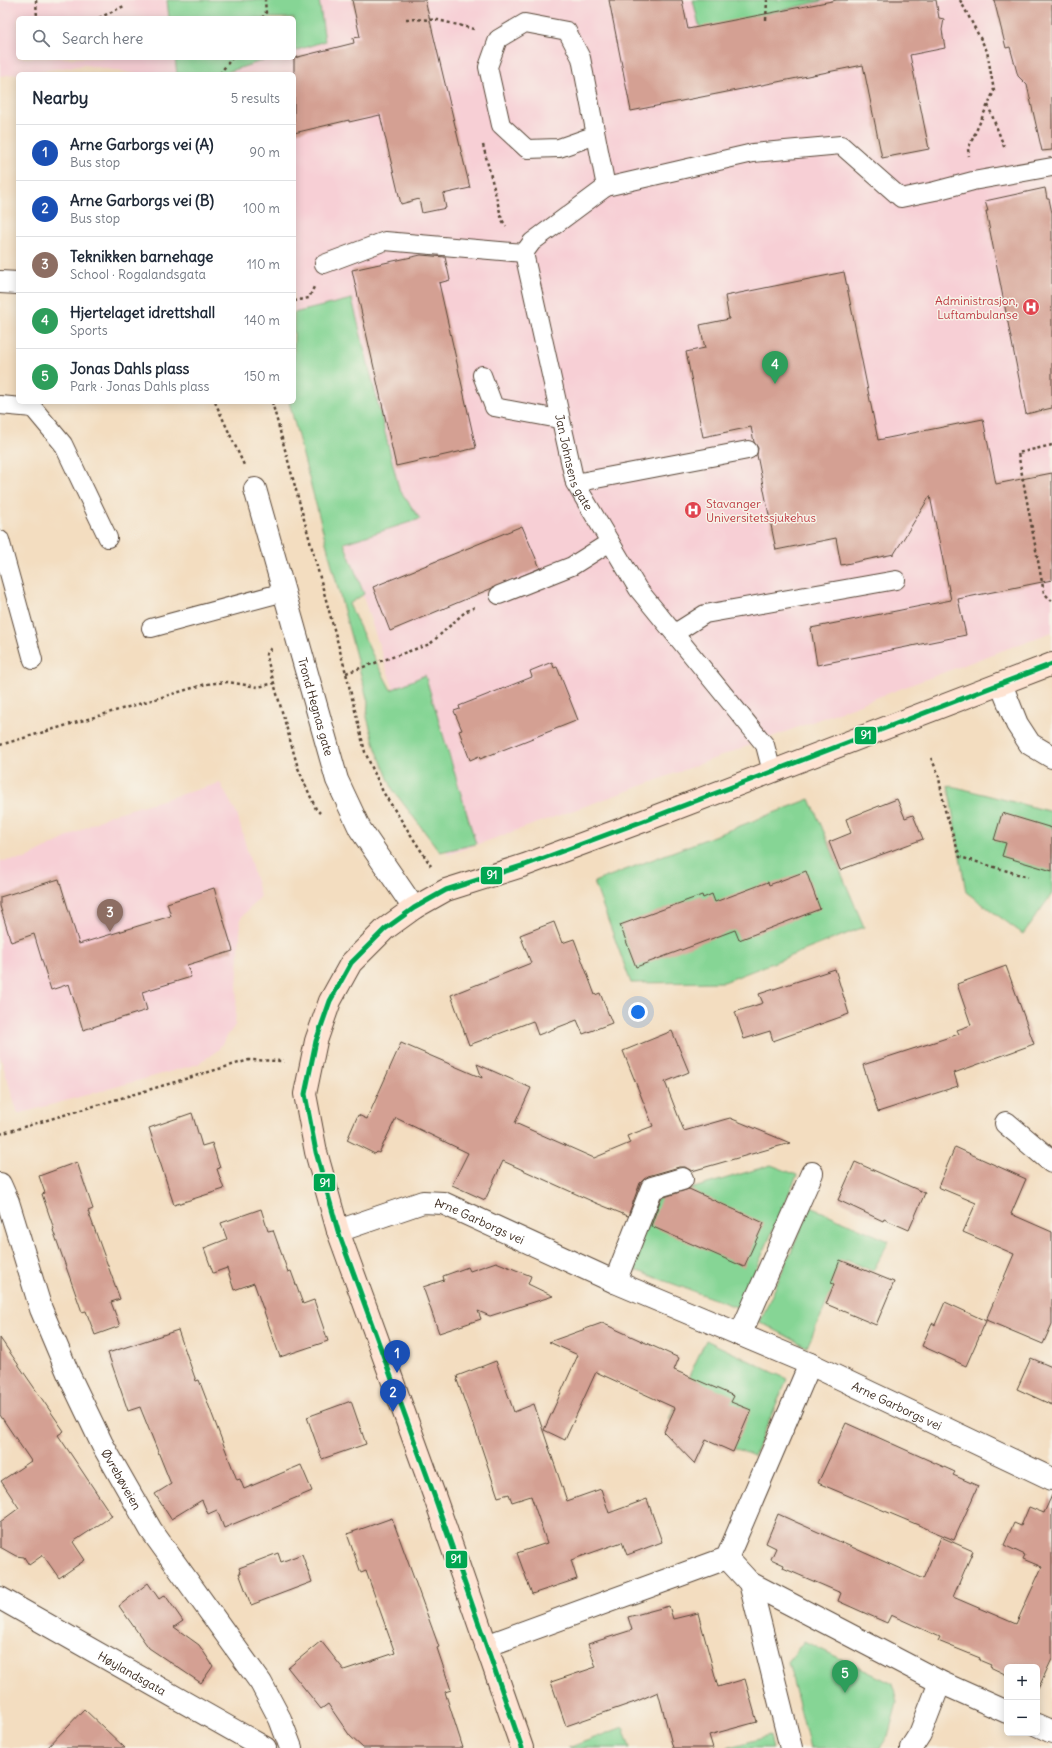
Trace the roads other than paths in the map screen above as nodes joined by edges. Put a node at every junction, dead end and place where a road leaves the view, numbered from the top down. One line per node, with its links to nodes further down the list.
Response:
1 (596, 135): 1 (lane); 3 (lane)
2 (1052, 167): 3 (lane)
3 (606, 187): 4 (lane)
4 (524, 253): 5 (lane); 10 (lane, Jan Johnsens gate)
5 (324, 264)
6 (0, 282): 7 (street)
7 (16, 283)
8 (482, 375): 10 (lane)
9 (0, 405): 14 (lane)
10 (559, 419): 12 (lane, Jan Johnsens gate)
11 (748, 450): 12 (lane)
12 (575, 484): 16 (lane, Jan Johnsens gate)
13 (255, 489): 18 (street, Trond Hegnas gate)
14 (108, 538)
15 (0, 540): 22 (lane)
16 (610, 542): 19 (lane); 21 (lane, Jan Johnsens gate)
17 (896, 580): 21 (lane)
18 (284, 592): 20 (lane); 27 (street, Trond Hegnas gate)
19 (499, 595)
20 (151, 628)
21 (675, 633): 26 (lane, Jan Johnsens gate)
22 (33, 660)
23 (1052, 664): 24 (street)
24 (1001, 684): 25 (street); 26 (street)
25 (1052, 757)
26 (772, 772): 27 (street)
27 (414, 908): 33 (street)
28 (1006, 1123): 29 (street)
29 (1052, 1162)
30 (812, 1173): 35 (street)
31 (682, 1179): 34 (street)
32 (0, 1184): 47 (street, Øvrebøveien)
33 (338, 1231): 34 (street, Arne Garborgs vei); 41 (street)
34 (615, 1282): 35 (street, Arne Garborgs vei)
35 (740, 1334): 36 (street, Arne Garborgs vei)
36 (810, 1364): 37 (street, Arne Garborgs vei); 38 (street)
37 (1052, 1479)
38 (727, 1558): 39 (street); 41 (street)
39 (750, 1583): 42 (street); 49 (street)
40 (0, 1598): 46 (street, Høylandsgata)
41 (486, 1646): 48 (street)
42 (940, 1682): 43 (street); 50 (street)
43 (1004, 1711)
44 (1040, 1726): 45 (street)
45 (1052, 1732)
46 (265, 1748)
47 (291, 1748)
48 (522, 1748)
49 (791, 1748)
50 (911, 1748)

